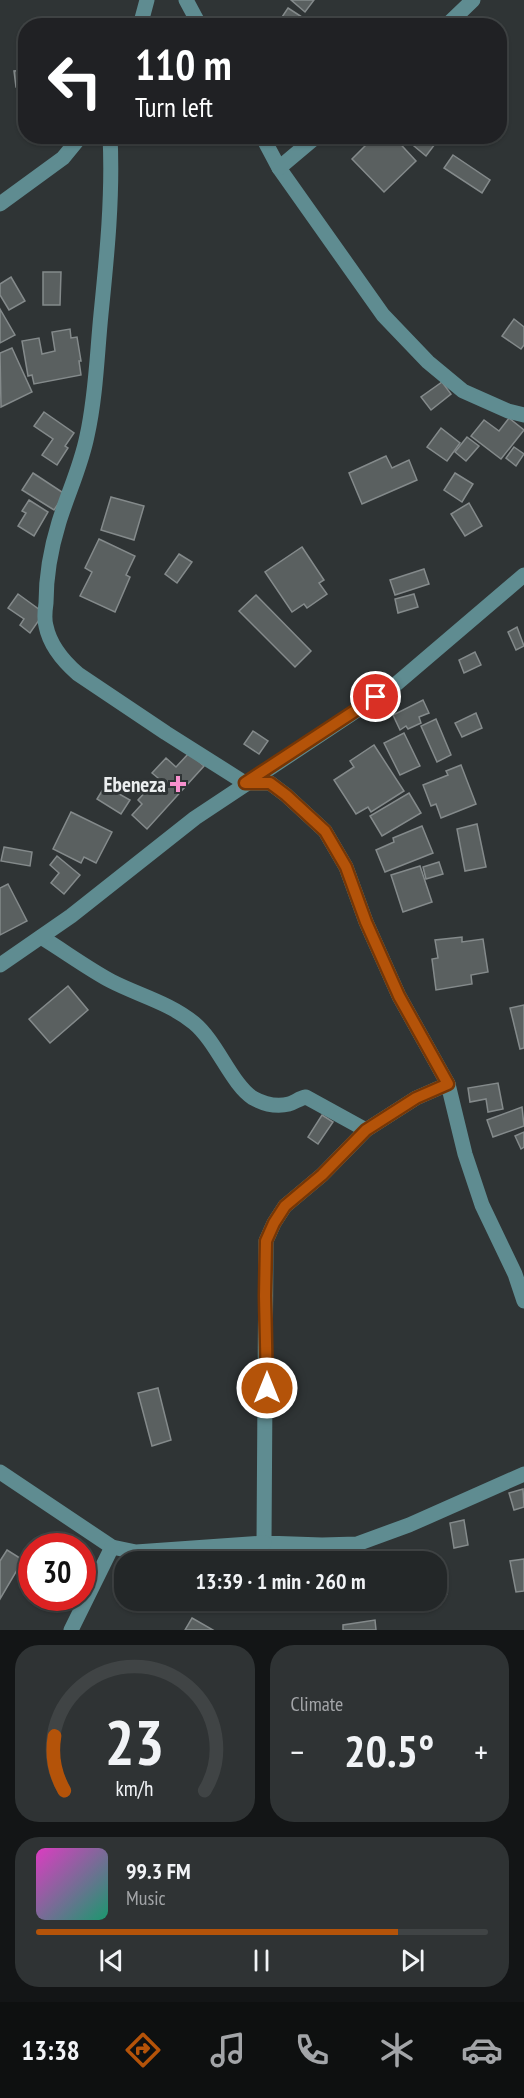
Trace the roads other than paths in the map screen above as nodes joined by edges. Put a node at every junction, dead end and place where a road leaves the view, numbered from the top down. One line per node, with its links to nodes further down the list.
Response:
1 (147, 0): 4 (street)
2 (186, 0): 5 (street)
3 (473, 0): 6 (street)
4 (142, 18)
5 (196, 18)
6 (454, 18)
7 (74, 144): 12 (street)
8 (110, 144): 15 (street)
9 (266, 144): 11 (street)
10 (308, 144): 11 (street)
11 (279, 168): 13 (street)
12 (0, 204)
13 (524, 415)
14 (524, 575): 15 (street)
15 (245, 783): 16 (street); 18 (street)
16 (41, 937): 17 (street); 19 (street)
17 (0, 965)
18 (448, 1084): 19 (street); 20 (street)
19 (366, 1130): 24 (street)
20 (520, 1272): 21 (street)
21 (524, 1301)
22 (0, 1472): 25 (street)
23 (524, 1474): 24 (street)
24 (264, 1543): 25 (street)
25 (112, 1547): 26 (street)
26 (71, 1630)

